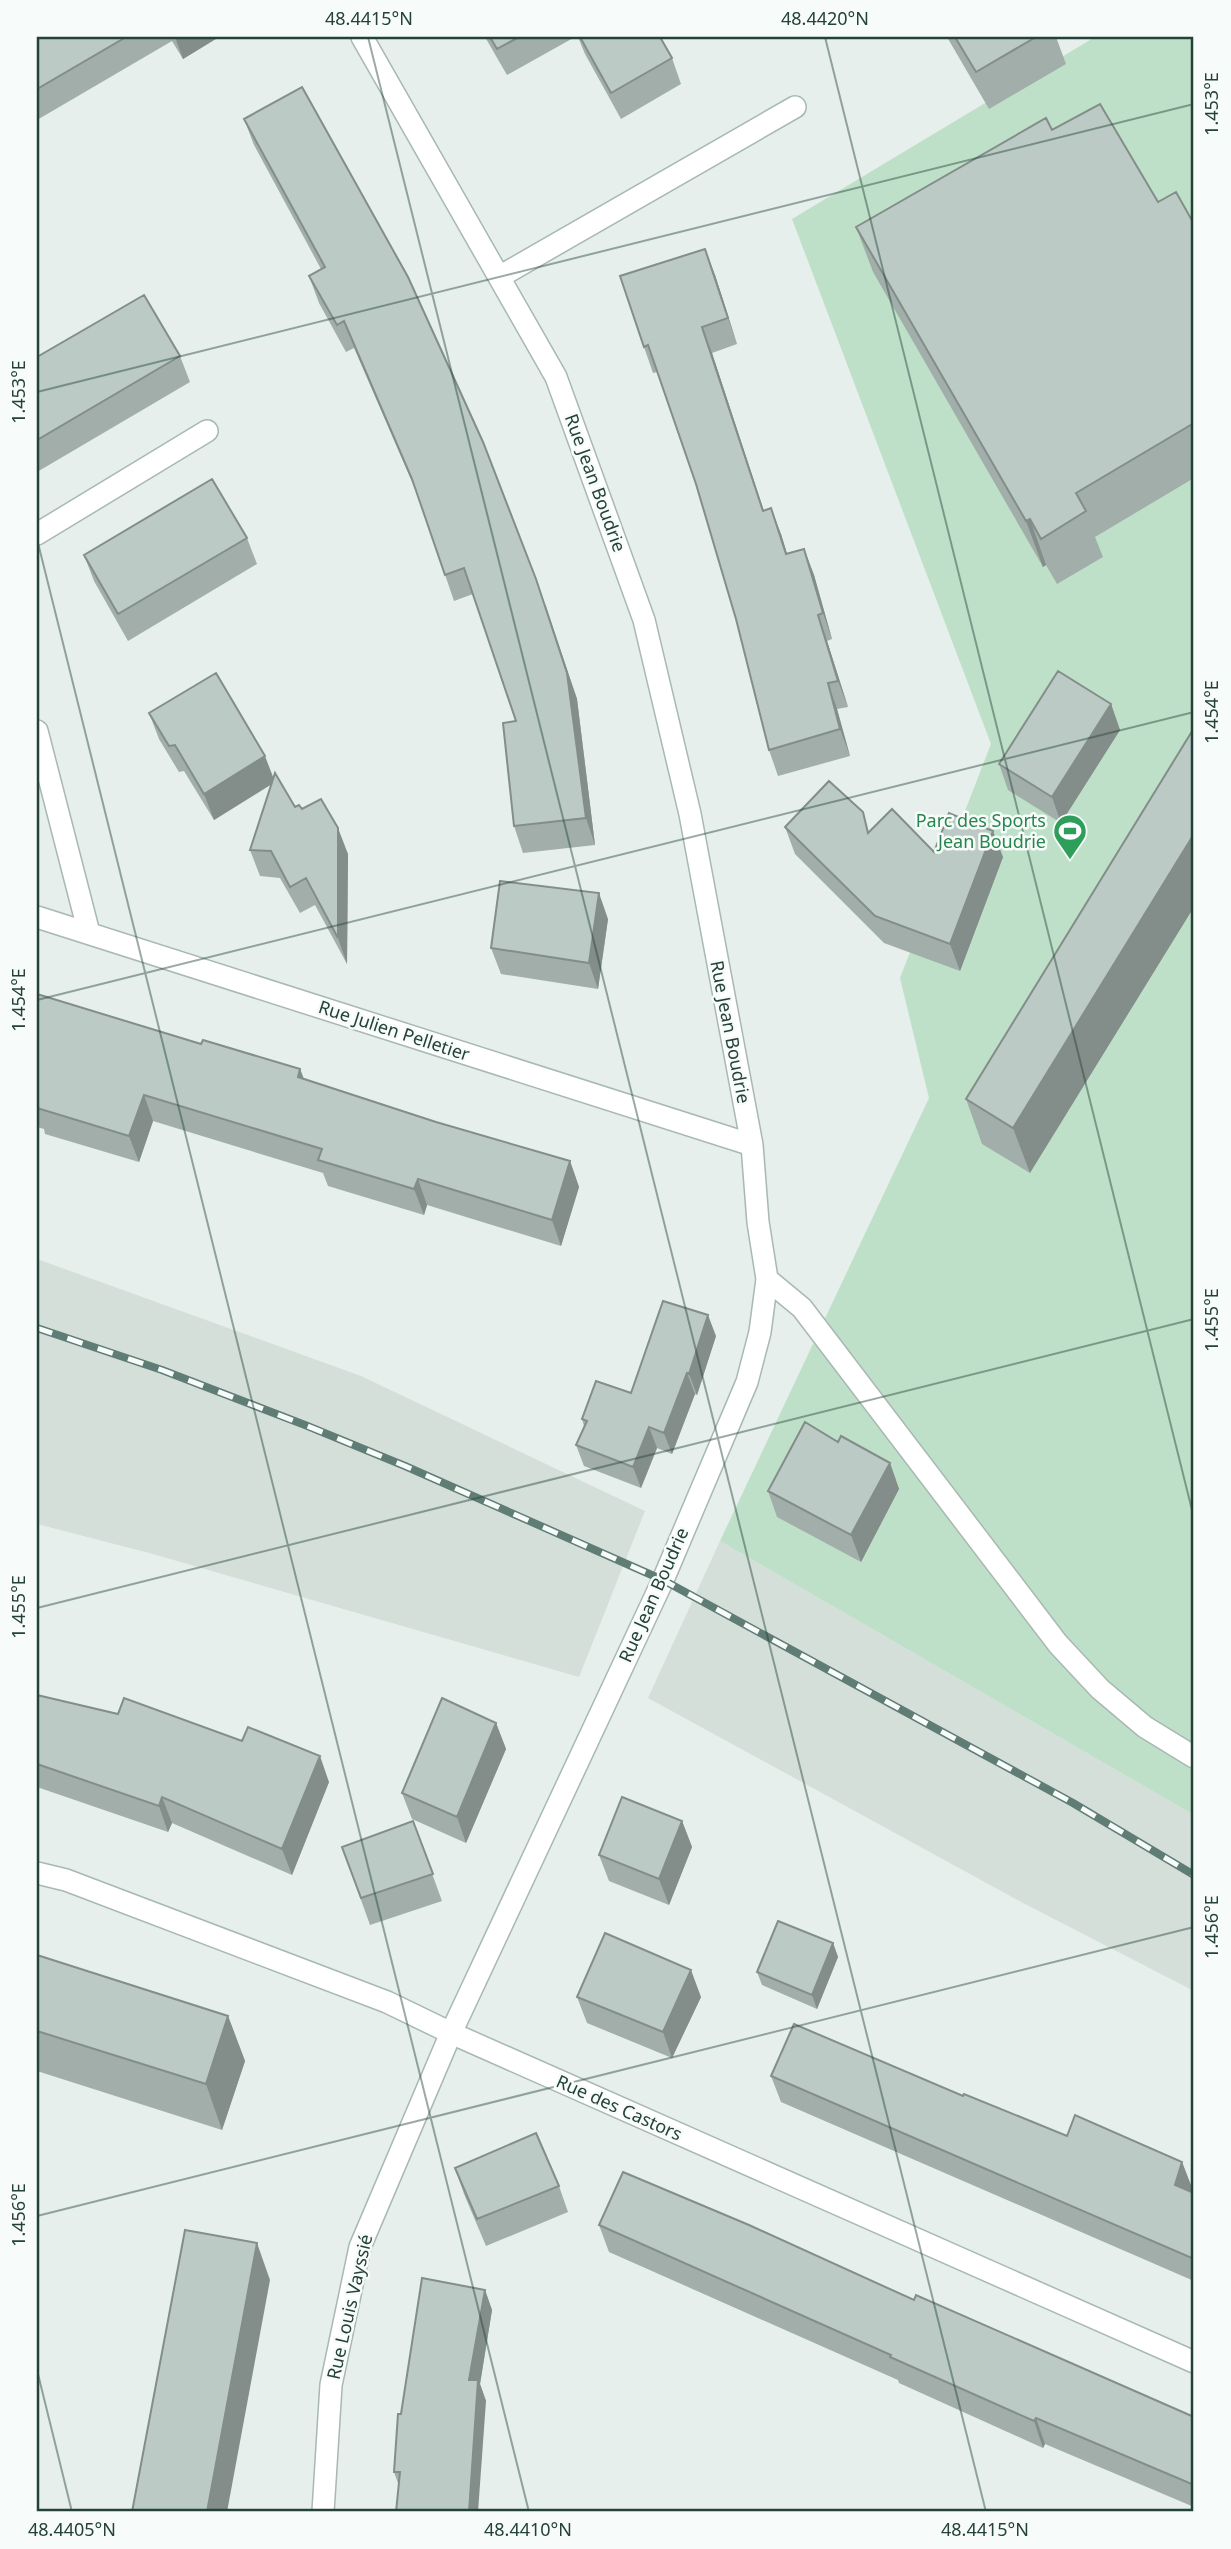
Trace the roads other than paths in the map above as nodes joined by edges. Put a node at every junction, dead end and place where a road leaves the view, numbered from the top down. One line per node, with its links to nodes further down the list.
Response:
1 (362, 37): 3 (street, Rue Jean Boudrie)
2 (795, 107): 3 (street)
3 (499, 277): 9 (street, Rue Jean Boudrie)
4 (207, 431): 5 (street)
5 (37, 534)
6 (37, 732): 8 (street)
7 (37, 917): 8 (street, Rue Julien Pelletier)
8 (89, 933): 9 (street, Rue Julien Pelletier)
9 (752, 1145): 10 (street, Rue Jean Boudrie)
10 (767, 1279): 11 (street); 13 (street, Rue Jean Boudrie)
11 (1194, 1757)
12 (37, 1873): 13 (street, Rue des Castors)
13 (451, 2034): 14 (street, Rue des Castors); 15 (street, Rue Louis Vayssié)
14 (1194, 2362)
15 (323, 2512)

